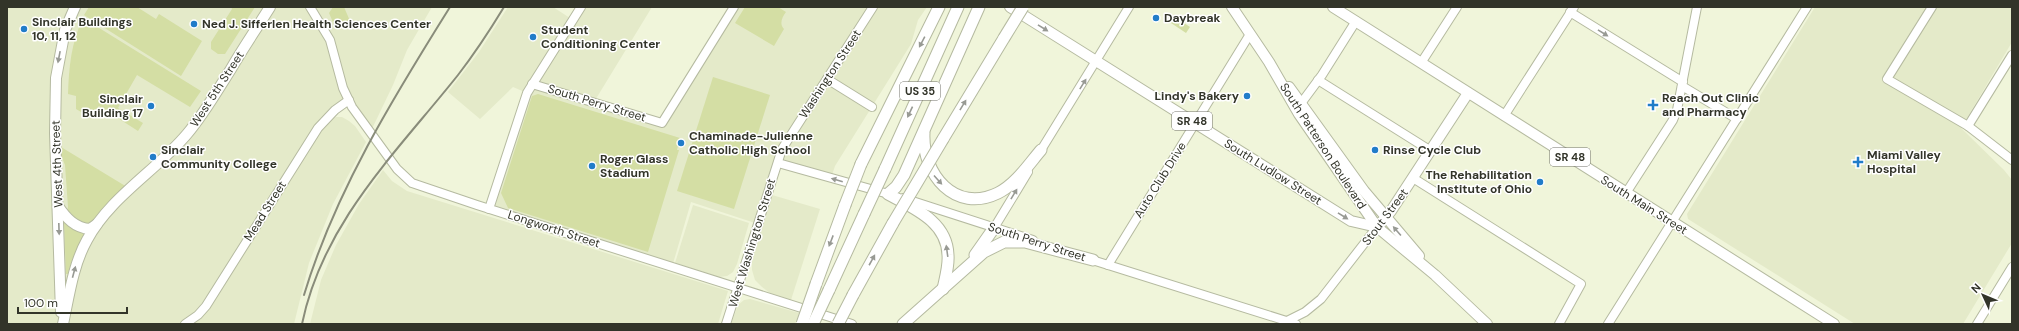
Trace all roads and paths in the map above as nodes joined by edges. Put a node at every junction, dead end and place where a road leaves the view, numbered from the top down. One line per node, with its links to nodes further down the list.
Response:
1 (75, 7): 46 (main road, West 4th Street, one-way to 46)
2 (270, 7): 50 (main road, West 5th Street)
3 (310, 7): 31 (street, Longworth Street)
4 (581, 7): 28 (street)
5 (734, 7): 28 (street, South Perry Street)
6 (873, 7): 26 (street, Washington Street)
7 (939, 7): 65 (highway, one-way to 65, bridge)
8 (979, 7): 38 (highway)
9 (1010, 7): 23 (main road, South Ludlow Street / SR 48, one-way to 23)
10 (1023, 7): 67 (highway, one-way to 10, bridge)
11 (1129, 7): 23 (street)
12 (1232, 7): 21 (main road, South Patterson Boulevard)
13 (1334, 7): 20 (main road, South Main Street / SR 48)
14 (1457, 7): 25 (street)
15 (1697, 7): 29 (street)
16 (1807, 7): 35 (street)
17 (1932, 7): 37 (street)
18 (957, 10): 66 (highway, US 35, one-way to 66, bridge)
19 (1572, 10): 29 (street, one-way to 29); 34 (street)
20 (1356, 22): 25 (main road, South Main Street / SR 48); 27 (street)
21 (1250, 34): 24 (main road, South Patterson Boulevard); 36 (street, Auto Club Drive)
22 (2012, 55): 37 (street)
23 (1097, 61): 36 (main road, South Ludlow Street / SR 48); 39 (street, one-way to 23)
24 (1269, 62): 32 (main road, South Patterson Boulevard); 51 (main road, South Patterson Boulevard)
25 (1421, 63): 30 (main road, South Main Street / SR 48)
26 (827, 79): 33 (street); 42 (street, Washington Street)
27 (1318, 80): 32 (street); 40 (street)
28 (532, 84): 47 (street)
29 (1683, 84): 35 (street); 44 (street)
30 (1468, 93): 34 (main road, South Main Street / SR 48); 40 (main road, Stout Street)
31 (349, 100): 47 (street, Longworth Street); 63 (street, Mead Street)
32 (1302, 102): 48 (main road, South Patterson Boulevard)
33 (872, 107)
34 (1504, 116): 44 (main road, South Main Street / SR 48)
35 (1737, 119): 49 (street)
36 (1195, 122): 51 (main road, South Ludlow Street / SR 48, one-way to 51); 54 (street, Auto Club Drive)
37 (1968, 126): 41 (street)
38 (924, 130): 39 (highway, one-way to 39); 45 (highway)
39 (1041, 150): 52 (street, one-way to 39)
40 (1431, 151): 43 (main road, Stout Street)
41 (2012, 160)
42 (778, 163): 45 (street, South Perry Street, one-way to 42); 58 (street, West Washington Street)
43 (1414, 178): 48 (main road, Stout Street); 71 (street)
44 (1626, 193): 49 (main road, South Main Street / SR 48)
45 (888, 194): 52 (street, South Perry Street); 59 (highway, one-way to 45)
46 (58, 206): 50 (main road); 62 (main road, West 4th Street, one-way to 62)
47 (489, 209): 58 (street, Longworth Street)
48 (1386, 218): 51 (main road, Stout Street); 57 (main road, South Patterson Boulevard, one-way to 48)
49 (1672, 222): 72 (street); 73 (main road, South Main Street / SR 48)
50 (97, 224): 62 (main road, West 5th Street, one-way to 50)
51 (1377, 227): 57 (main road, South Patterson Boulevard); 61 (street, Stout Street)
52 (994, 228): 53 (street, South Perry Street); 56 (highway)
53 (1092, 260): 54 (street, South Perry Street); 56 (highway)
54 (1108, 264): 61 (street, South Perry Street)
55 (2012, 267): 74 (street)
56 (958, 275): 59 (highway)
57 (1436, 275): 70 (main road, South Patterson Boulevard)
58 (739, 288): 64 (street, West Washington Street); 68 (street, Longworth Street)
59 (943, 290): 60 (highway)
60 (907, 320)
61 (1285, 322): 69 (street, South Perry Street)
62 (62, 324)
63 (185, 324)
64 (726, 324)
65 (802, 324)
66 (813, 324)
67 (838, 324)
68 (852, 324)
69 (1296, 324)
70 (1487, 324)
71 (1559, 324)
72 (1608, 324)
73 (1834, 324)
74 (1977, 324)

